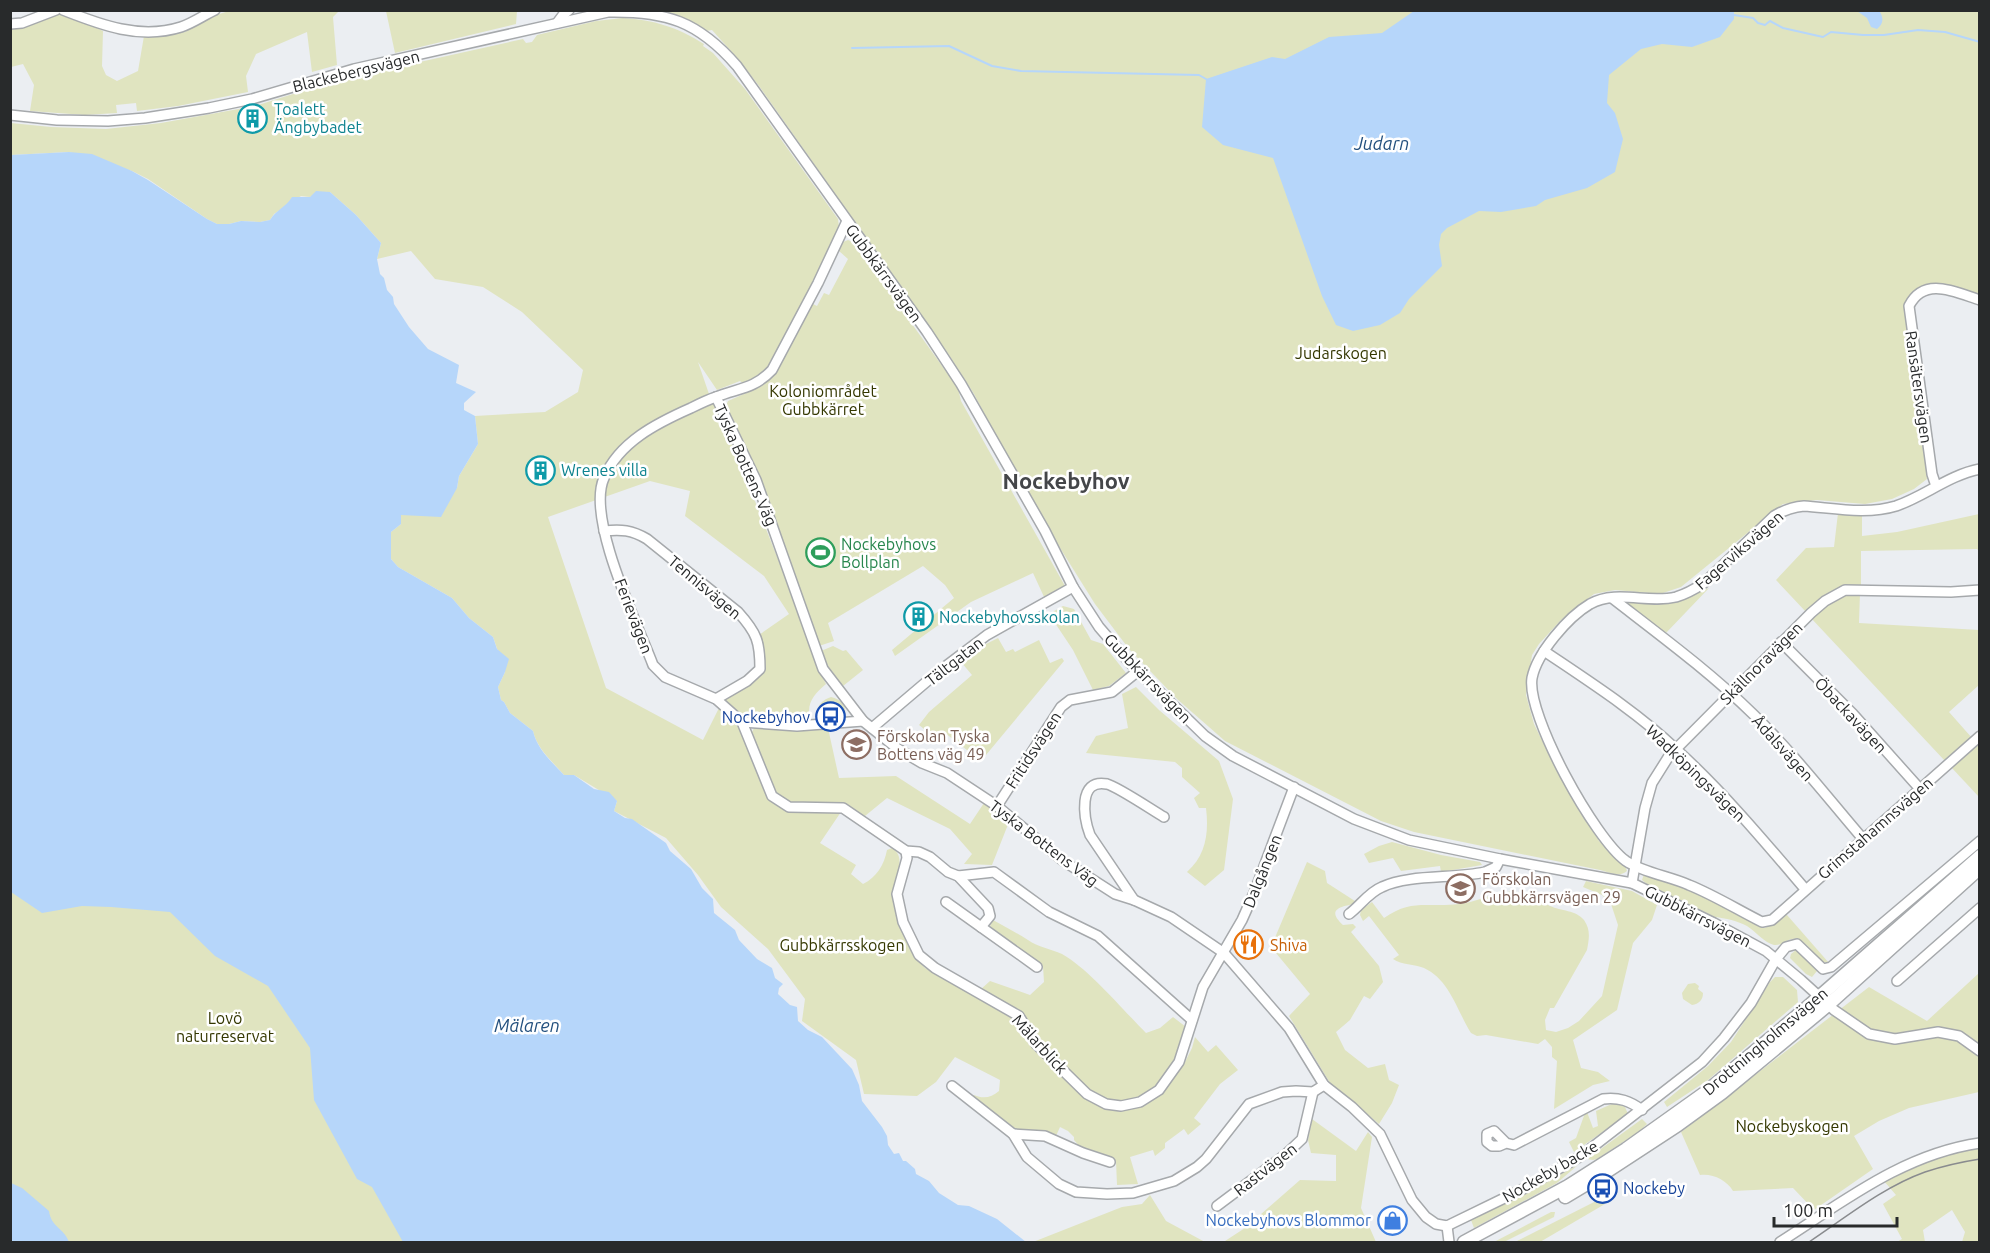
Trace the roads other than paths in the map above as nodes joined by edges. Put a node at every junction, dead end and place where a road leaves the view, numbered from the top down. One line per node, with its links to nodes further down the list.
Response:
1 (56, 10): 6 (street)
2 (63, 10): 3 (street)
3 (215, 10)
4 (569, 10): 5 (street)
5 (557, 23): 7 (street, Blackebergsvägen); 8 (street, Gubbkärrsvägen)
6 (10, 24)
7 (10, 115)
8 (847, 221): 10 (street, Ferievägen); 14 (street, Gubbkärrsvägen)
9 (1980, 300): 12 (street, Ransätersvägen)
10 (716, 397): 13 (street, Ferievägen); 22 (street, Tyska Bottens Väg)
11 (1980, 469): 12 (street, Fagerviksvägen)
12 (1936, 486): 16 (street, Fagerviksvägen)
13 (604, 531): 21 (street, Ferievägen); 21 (street, Tennisvägen)
14 (1073, 587): 19 (street, Gubbkärrsvägen); 24 (street, Tältgatan)
15 (1980, 590): 17 (street, Skällnoravägen)
16 (1612, 598): 18 (street, Fagerviksvägen); 20 (street, Ådalsvägen)
17 (1781, 642): 20 (street, Skällnoravägen); 28 (street, Öbackavägen)
18 (1544, 651): 26 (street, Wadköpingsvägen); 36 (street, Fagerviksvägen)
19 (1138, 671): 27 (street, Gubbkärrsvägen); 29 (street, Fritidsvägen)
20 (1731, 693): 26 (street, Skällnoravägen); 31 (street, Ådalsvägen)
21 (717, 699): 23 (street, Ferievägen)
22 (862, 721): 23 (street); 24 (street, Tyska Bottens Väg)
23 (742, 722): 33 (street, Ferievägen)
24 (872, 728): 29 (street, Tyska Bottens Väg)
25 (1980, 736): 28 (street, Grimstahamnsvägen)
26 (1676, 748): 36 (street, Skällnoravägen); 40 (street, Wadköpingsvägen)
27 (1294, 787): 35 (street, Gubbkärrsvägen); 47 (street, Dalgången)
28 (1920, 789): 31 (street, Grimstahamnsvägen)
29 (997, 806): 41 (street, Tyska Bottens Väg)
30 (1164, 817): 41 (street)
31 (1863, 839): 40 (street, Grimstahamnsvägen)
32 (1980, 841): 48 (street, Drottningholmsvägen)
33 (906, 851): 38 (street, Ferievägen); 52 (street, Mälarblick)
34 (1980, 856): 51 (main road, Drottningholmsvägen)
35 (1500, 859): 39 (street, Gubbkärrsvägen); 44 (street)
36 (1635, 866): 39 (street); 45 (street, Fagerviksvägen)
37 (1980, 868): 51 (main road, Drottningholmsvägen)
38 (958, 876): 46 (street, Ferievägen); 52 (street)
39 (1632, 883): 48 (street, Gubbkärrsvägen)
40 (1805, 889): 45 (street, Grimstahamnsvägen)
41 (1134, 900): 47 (street, Tyska Bottens Väg)
42 (946, 902): 46 (street)
43 (1980, 908): 50 (street)
44 (1349, 914)
45 (1772, 920)
46 (981, 927): 49 (street)
47 (1224, 953): 52 (street, Mälarblick); 54 (street, Tyska Bottens Väg)
48 (1776, 959): 51 (street, Gubbkärrsvägen); 57 (street, Nockeby backe)
49 (1037, 966)
50 (1897, 981)
51 (1823, 1000): 53 (street, Gubbkärrsvägen); 63 (main road, Drottningholmsvägen)
52 (1192, 1020)
53 (1980, 1051)
54 (1324, 1085): 56 (street); 64 (street, Tyska Bottens Väg)
55 (952, 1086): 58 (street)
56 (1313, 1092): 58 (street); 62 (street, Rastvägen)
57 (1642, 1110): 59 (street); 64 (street, Nockeby backe)
58 (1013, 1134): 61 (street)
59 (1506, 1143)
60 (1980, 1143): 68 (street)
61 (1110, 1162)
62 (1217, 1206)
63 (1536, 1208): 66 (main road); 67 (main road)
64 (1450, 1225): 65 (street)
65 (1449, 1242)
66 (1464, 1242)
67 (1479, 1242)
68 (1780, 1242)

